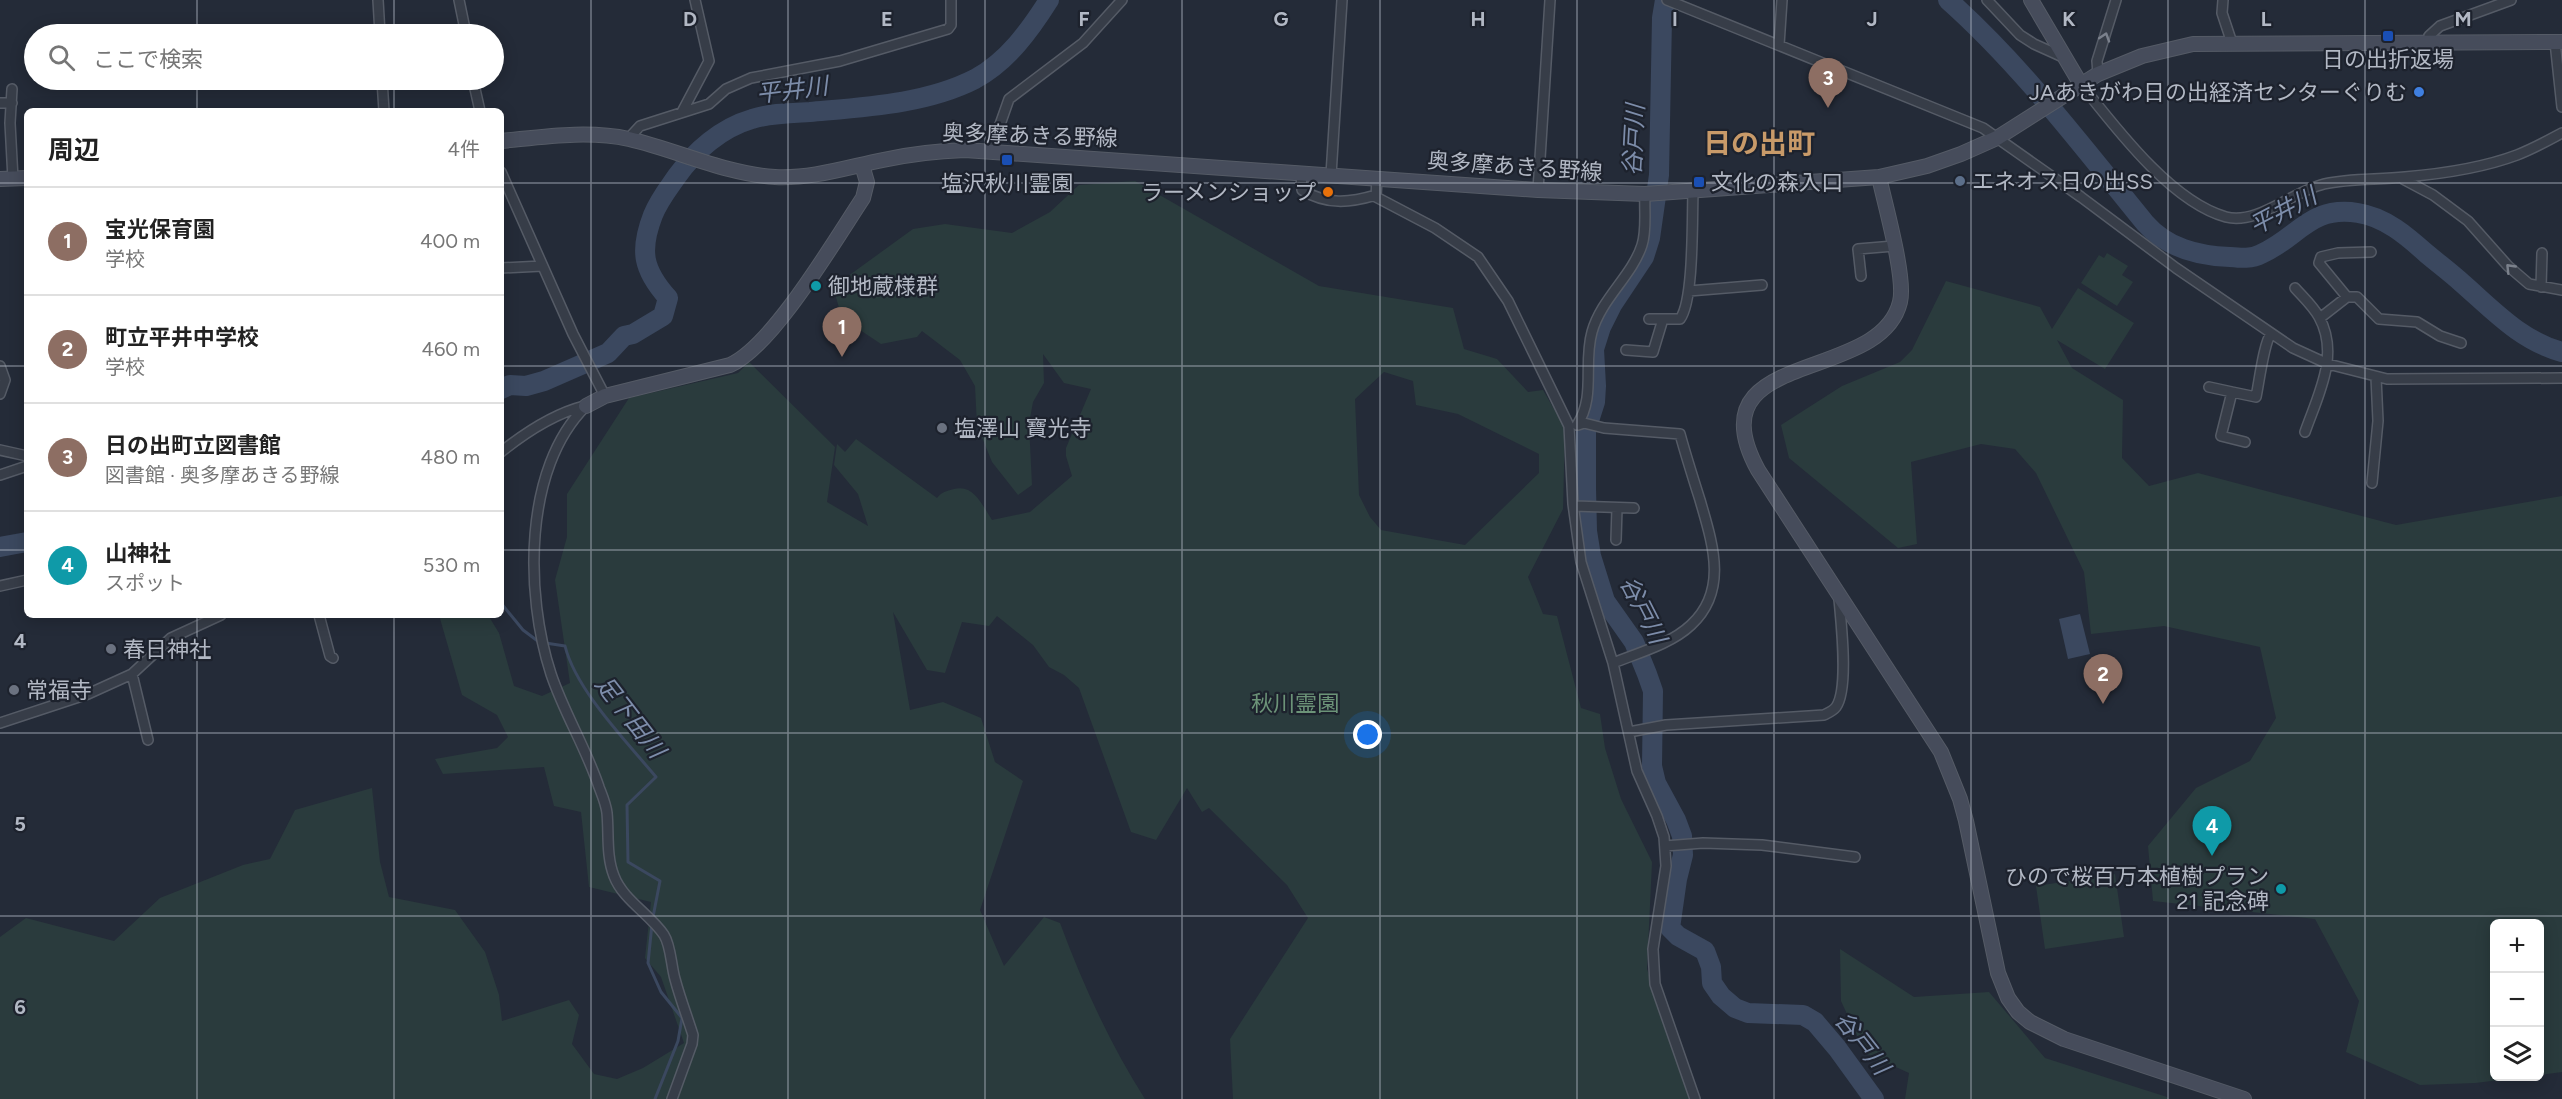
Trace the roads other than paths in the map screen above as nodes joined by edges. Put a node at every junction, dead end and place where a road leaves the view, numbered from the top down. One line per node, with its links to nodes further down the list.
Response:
1 (378, 0): 15 (street)
2 (459, 0): 16 (street)
3 (694, 0): 32 (street)
4 (951, 0): 32 (street)
5 (1122, 0): 37 (street)
6 (1342, 0): 40 (street)
7 (1550, 0): 46 (street)
8 (1667, 0): 20 (street)
9 (1782, 0): 20 (street)
10 (1987, 0): 21 (street)
11 (2031, 0): 21 (main road)
12 (2116, 0): 22 (street, one-way to 12)
13 (2223, 0): 18 (street)
14 (2511, 0): 19 (street)
15 (379, 24)
16 (464, 24)
17 (2559, 42): 19 (main road, 奥多摩あきる野線); 29 (street)
18 (2232, 43): 19 (main road, 奥多摩あきる野線); 22 (main road, 奥多摩あきる野線)
19 (2429, 43)
20 (1779, 45): 34 (street)
21 (2065, 58): 23 (main road)
22 (2098, 74): 23 (main road, 奥多摩あきる野線)
23 (2076, 86): 34 (main road, 奥多摩あきる野線); 42 (street)
24 (12, 89): 28 (street)
25 (383, 90): 30 (street)
26 (475, 90): 31 (street)
27 (0, 103): 28 (street)
28 (12, 103): 44 (street)
29 (2562, 107)
30 (384, 108)
31 (479, 108)
32 (682, 112): 35 (street)
33 (2562, 133): 42 (street)
34 (1997, 138): 41 (main road, 奥多摩あきる野線); 65 (street)
35 (628, 139): 36 (main road); 38 (main road, 奥多摩あきる野線)
36 (504, 141)
37 (991, 150): 38 (main road, 奥多摩あきる野線); 39 (main road, 奥多摩あきる野線)
38 (862, 165): 75 (main road)
39 (1301, 173): 40 (main road, 奥多摩あきる野線); 49 (street)
40 (1331, 175): 43 (main road, 奥多摩あきる野線)
41 (1878, 177): 47 (main road, 奥多摩あきる野線); 50 (main road)
42 (2401, 177): 57 (street, one-way to 42)
43 (1377, 178): 46 (main road, 奥多摩あきる野線); 49 (street)
44 (13, 179)
45 (504, 179): 53 (street)
46 (1538, 190): 48 (main road, 奥多摩あきる野線)
47 (1693, 192): 48 (main road, 奥多摩あきる野線); 60 (street)
48 (1645, 194): 77 (street)
49 (1376, 195): 77 (street)
50 (1894, 246): 55 (street); 94 (main road)
51 (2371, 252): 61 (street)
52 (2542, 253): 57 (street)
53 (542, 266): 54 (street); 75 (street)
54 (504, 268)
55 (1860, 276)
56 (1762, 285): 60 (street)
57 (2541, 287): 59 (street)
58 (2295, 288): 62 (street)
59 (2562, 290)
60 (1689, 291): 64 (street)
61 (2347, 297): 62 (street); 66 (street)
62 (2320, 318): 68 (street)
63 (1649, 319): 64 (street)
64 (1663, 319): 67 (street)
65 (2271, 334): 68 (street); 73 (street)
66 (2461, 342)
67 (1626, 350)
68 (2328, 364): 70 (street); 78 (street)
69 (0, 366): 74 (street)
70 (2376, 377): 71 (street); 87 (street)
71 (2562, 378)
72 (2209, 387): 73 (street)
73 (2232, 392): 80 (street)
74 (0, 394)
75 (605, 396): 76 (main road)
76 (586, 406): 83 (street); 105 (street)
77 (1573, 425): 88 (street); 98 (street)
78 (2305, 432)
79 (2211, 433): 80 (street)
80 (2221, 436): 81 (street)
81 (2245, 442)
82 (0, 450): 84 (street)
83 (504, 450)
84 (24, 455)
85 (24, 467): 86 (street)
86 (0, 474)
87 (2372, 483)
88 (1577, 506): 89 (street); 98 (street)
89 (1617, 508): 90 (street); 91 (street)
90 (1634, 508)
91 (1616, 540)
92 (24, 581): 93 (street)
93 (0, 586)
94 (1839, 593): 101 (street); 107 (main road)
95 (214, 618): 99 (street)
96 (320, 618): 97 (street)
97 (333, 658)
98 (1613, 663): 101 (street)
99 (132, 674): 100 (street); 102 (street)
100 (0, 723)
101 (1629, 732): 103 (street)
102 (148, 740)
103 (1665, 846): 104 (street); 106 (street)
104 (1855, 857)
105 (672, 1099)
106 (1695, 1099)
107 (2244, 1099)

